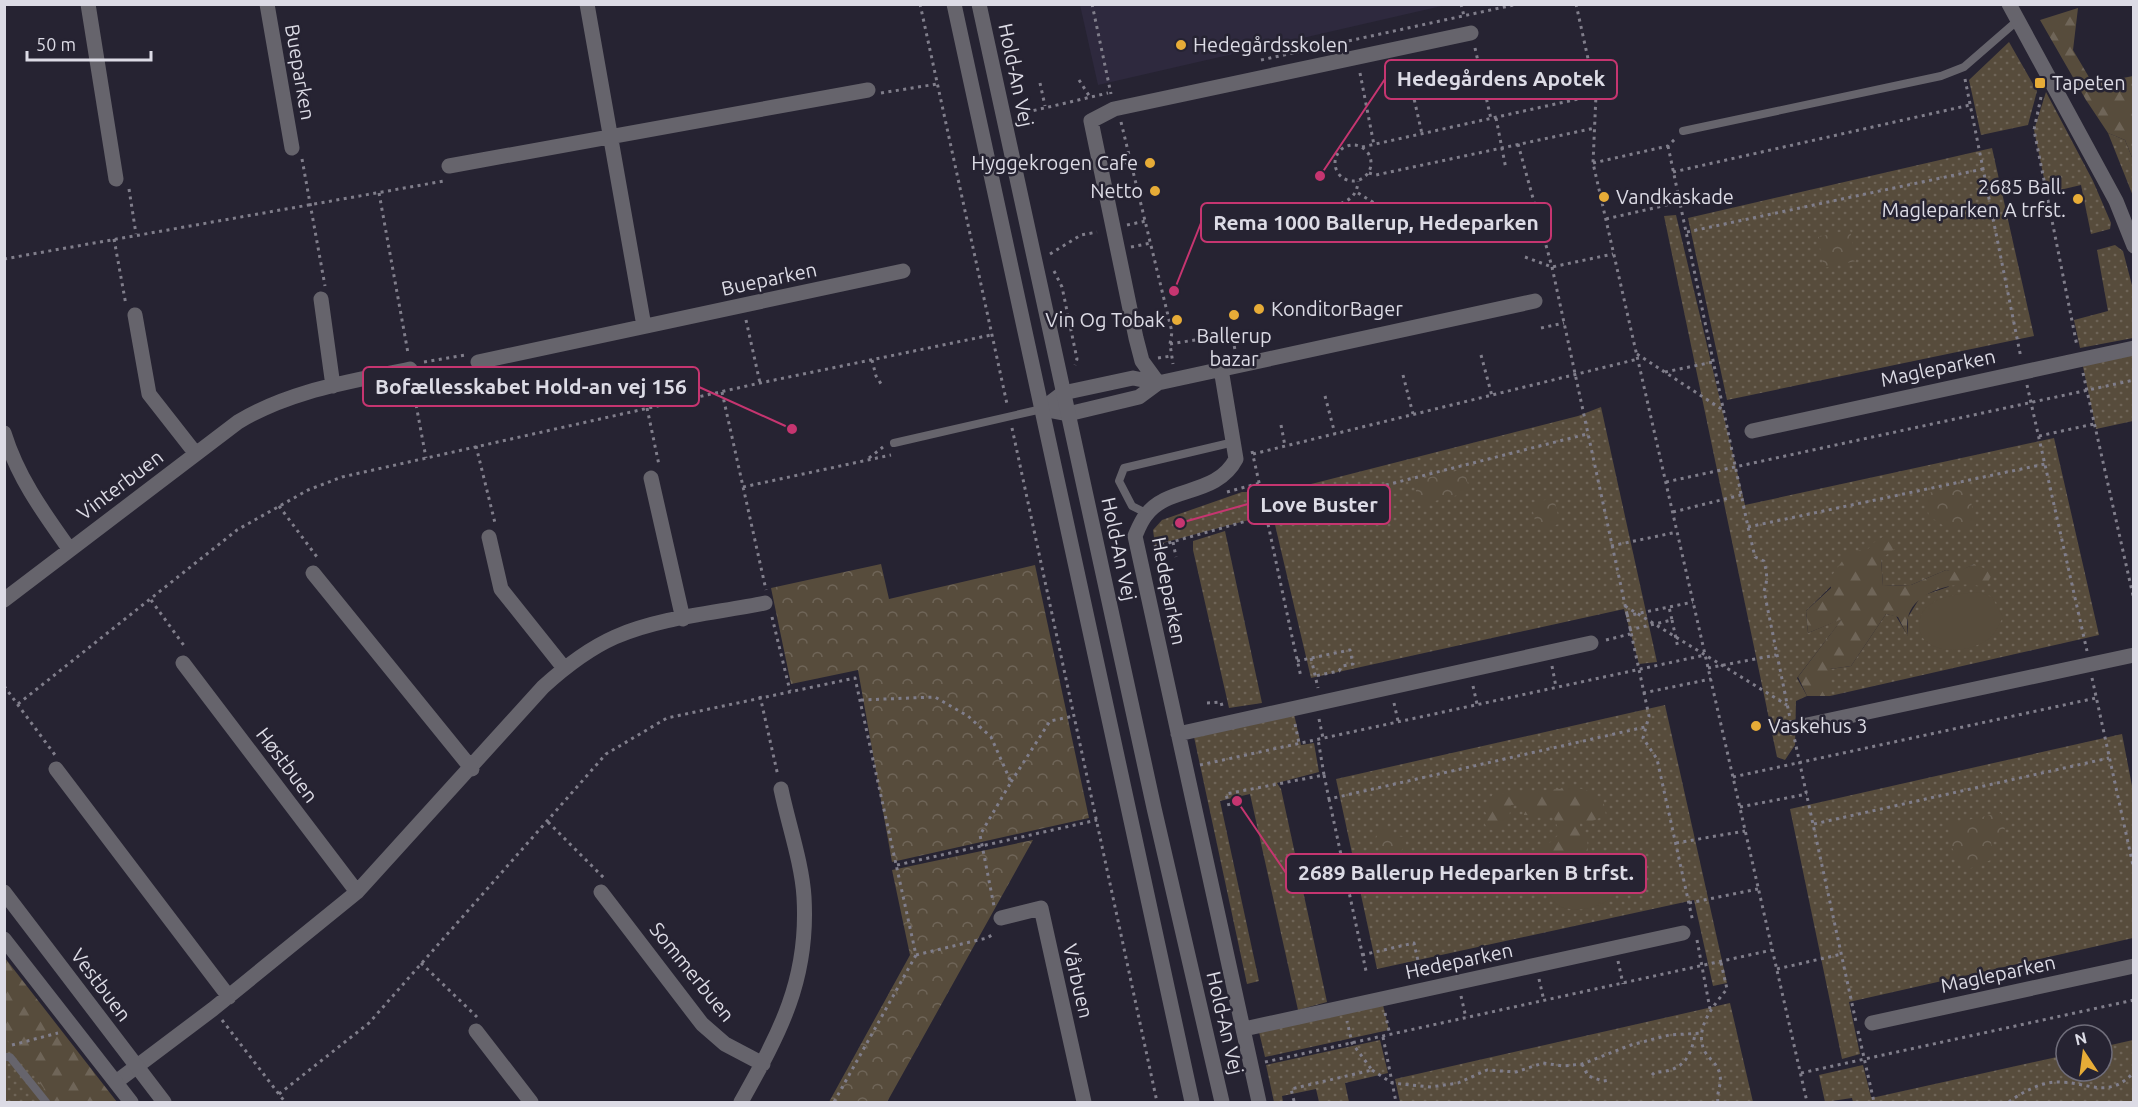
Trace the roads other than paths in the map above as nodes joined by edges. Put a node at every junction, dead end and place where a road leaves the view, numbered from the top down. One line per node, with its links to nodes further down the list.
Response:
1 (88, 4): 14 (street)
2 (267, 4): 12 (street, Bueparken)
3 (587, 4): 11 (street)
4 (954, 4): 28 (street)
5 (979, 4): 27 (street, Hold-An Vej)
6 (2008, 4): 7 (street)
7 (2017, 21): 10 (lane); 15 (street)
8 (1471, 33): 25 (street)
9 (868, 90): 11 (street)
10 (1683, 131)
11 (611, 137): 13 (street); 20 (street)
12 (292, 147)
13 (449, 166)
14 (116, 179)
15 (2133, 246)
16 (903, 271): 20 (street, Bueparken)
17 (321, 299): 26 (street)
18 (1535, 301): 24 (street)
19 (135, 315): 34 (street, Vinterbuen)
20 (644, 326): 22 (street, Bueparken)
21 (2133, 348): 30 (street, Magleparken)
22 (478, 362)
23 (410, 366): 26 (street, Vinterbuen)
24 (1221, 369): 25 (street); 32 (street, Hedeparken)
25 (1158, 383): 27 (street); 29 (street)
26 (333, 386): 34 (street, Vinterbuen)
27 (1063, 393): 28 (street); 29 (street, Hold-An Vej)
28 (1042, 409): 29 (street); 33 (lane); 73 (street)
29 (1068, 414): 74 (street, Hold-An Vej)
30 (1752, 431)
31 (4, 434): 38 (street, Vinterbuen)
32 (1234, 442): 36 (street, Hedeparken); 36 (lane)
33 (894, 443)
34 (196, 454): 38 (street, Vinterbuen)
35 (651, 478): 42 (street)
36 (1146, 513): 48 (street, Hedeparken)
37 (489, 537): 46 (street)
38 (70, 550): 40 (street, Vinterbuen)
39 (313, 573): 50 (street)
40 (4, 600)
41 (768, 603): 42 (street)
42 (683, 619): 46 (street)
43 (1591, 643): 48 (street)
44 (2133, 655): 47 (street)
45 (183, 663): 53 (street, Høstbuen)
46 (564, 668): 50 (street)
47 (1807, 725)
48 (1178, 734): 61 (street, Hedeparken)
49 (56, 769): 59 (street)
50 (472, 769): 53 (street)
51 (781, 789): 64 (street)
52 (4, 892): 65 (street, Vestbuen)
53 (357, 892): 59 (street)
54 (602, 892): 64 (street, Sommerbuen)
55 (1001, 918): 72 (street, Vårbuen)
56 (1683, 933): 61 (street, Hedeparken)
57 (4, 939): 66 (street)
58 (2133, 966): 60 (street, Magleparken)
59 (229, 997): 65 (street)
60 (1872, 1023)
61 (1244, 1029): 75 (street, Hedeparken)
62 (476, 1031): 70 (street)
63 (4, 1057): 67 (lane)
64 (763, 1064): 71 (street)
65 (135, 1066): 66 (street); 69 (street, Vestbuen)
66 (116, 1082): 68 (street)
67 (46, 1102)
68 (131, 1102)
69 (164, 1102)
70 (531, 1102)
71 (741, 1102)
72 (1084, 1102)
73 (1192, 1102)
74 (1222, 1102)
75 (1259, 1102)

